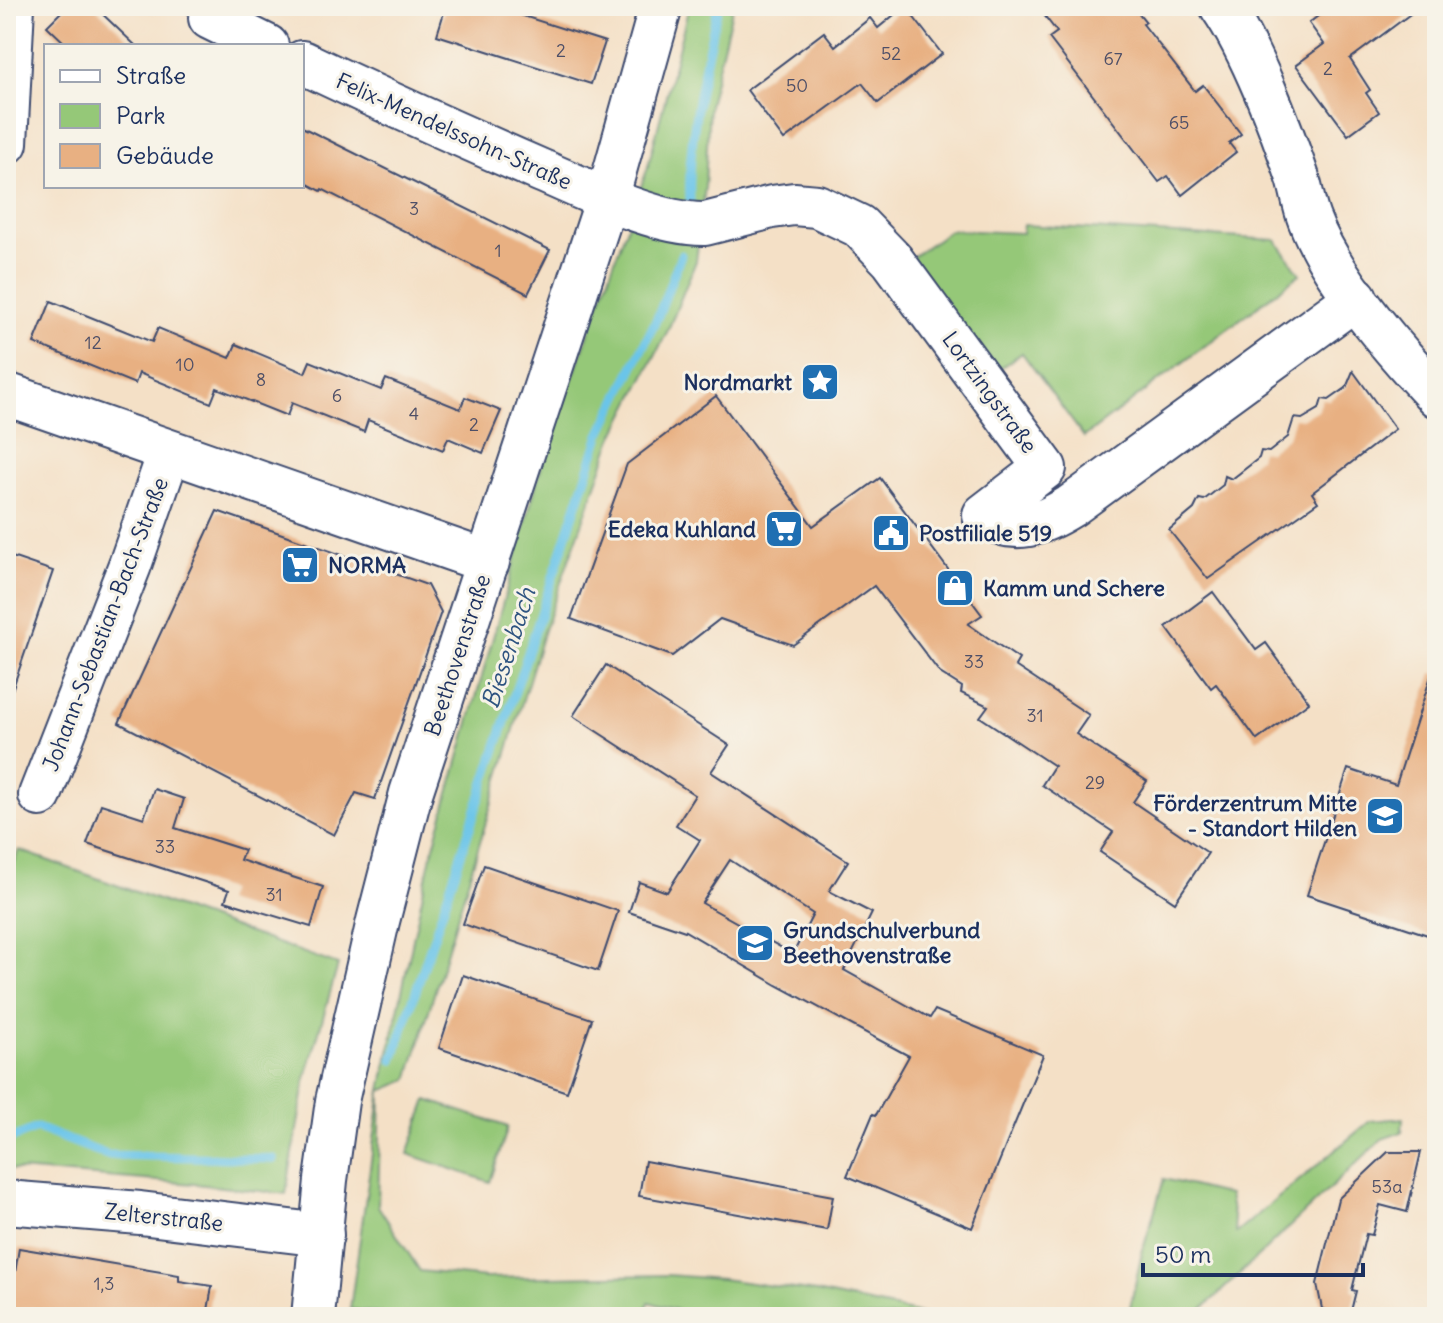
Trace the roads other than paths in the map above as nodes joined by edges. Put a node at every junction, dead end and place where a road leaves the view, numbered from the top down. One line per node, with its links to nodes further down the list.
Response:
1 (13, 6): 7 (street)
2 (661, 6): 8 (street, Beethovenstraße)
3 (1230, 9): 9 (street)
4 (210, 18): 5 (street)
5 (263, 44)
6 (304, 63): 8 (street, Felix-Mendelssohn-Straße)
7 (6, 143)
8 (607, 199): 9 (street, Lortzingstraße); 13 (street, Beethovenstraße)
9 (1356, 298): 11 (street)
10 (6, 394): 12 (street, Johann-Sebastian-Bach-Straße)
11 (1437, 396)
12 (169, 453): 13 (street, Johann-Sebastian-Bach-Straße); 14 (street, Johann-Sebastian-Bach-Straße)
13 (488, 562): 16 (street, Beethovenstraße)
14 (40, 795)
15 (6, 1202): 16 (street, Zelterstraße)
16 (322, 1235): 17 (street, Beethovenstraße)
17 (313, 1317)

